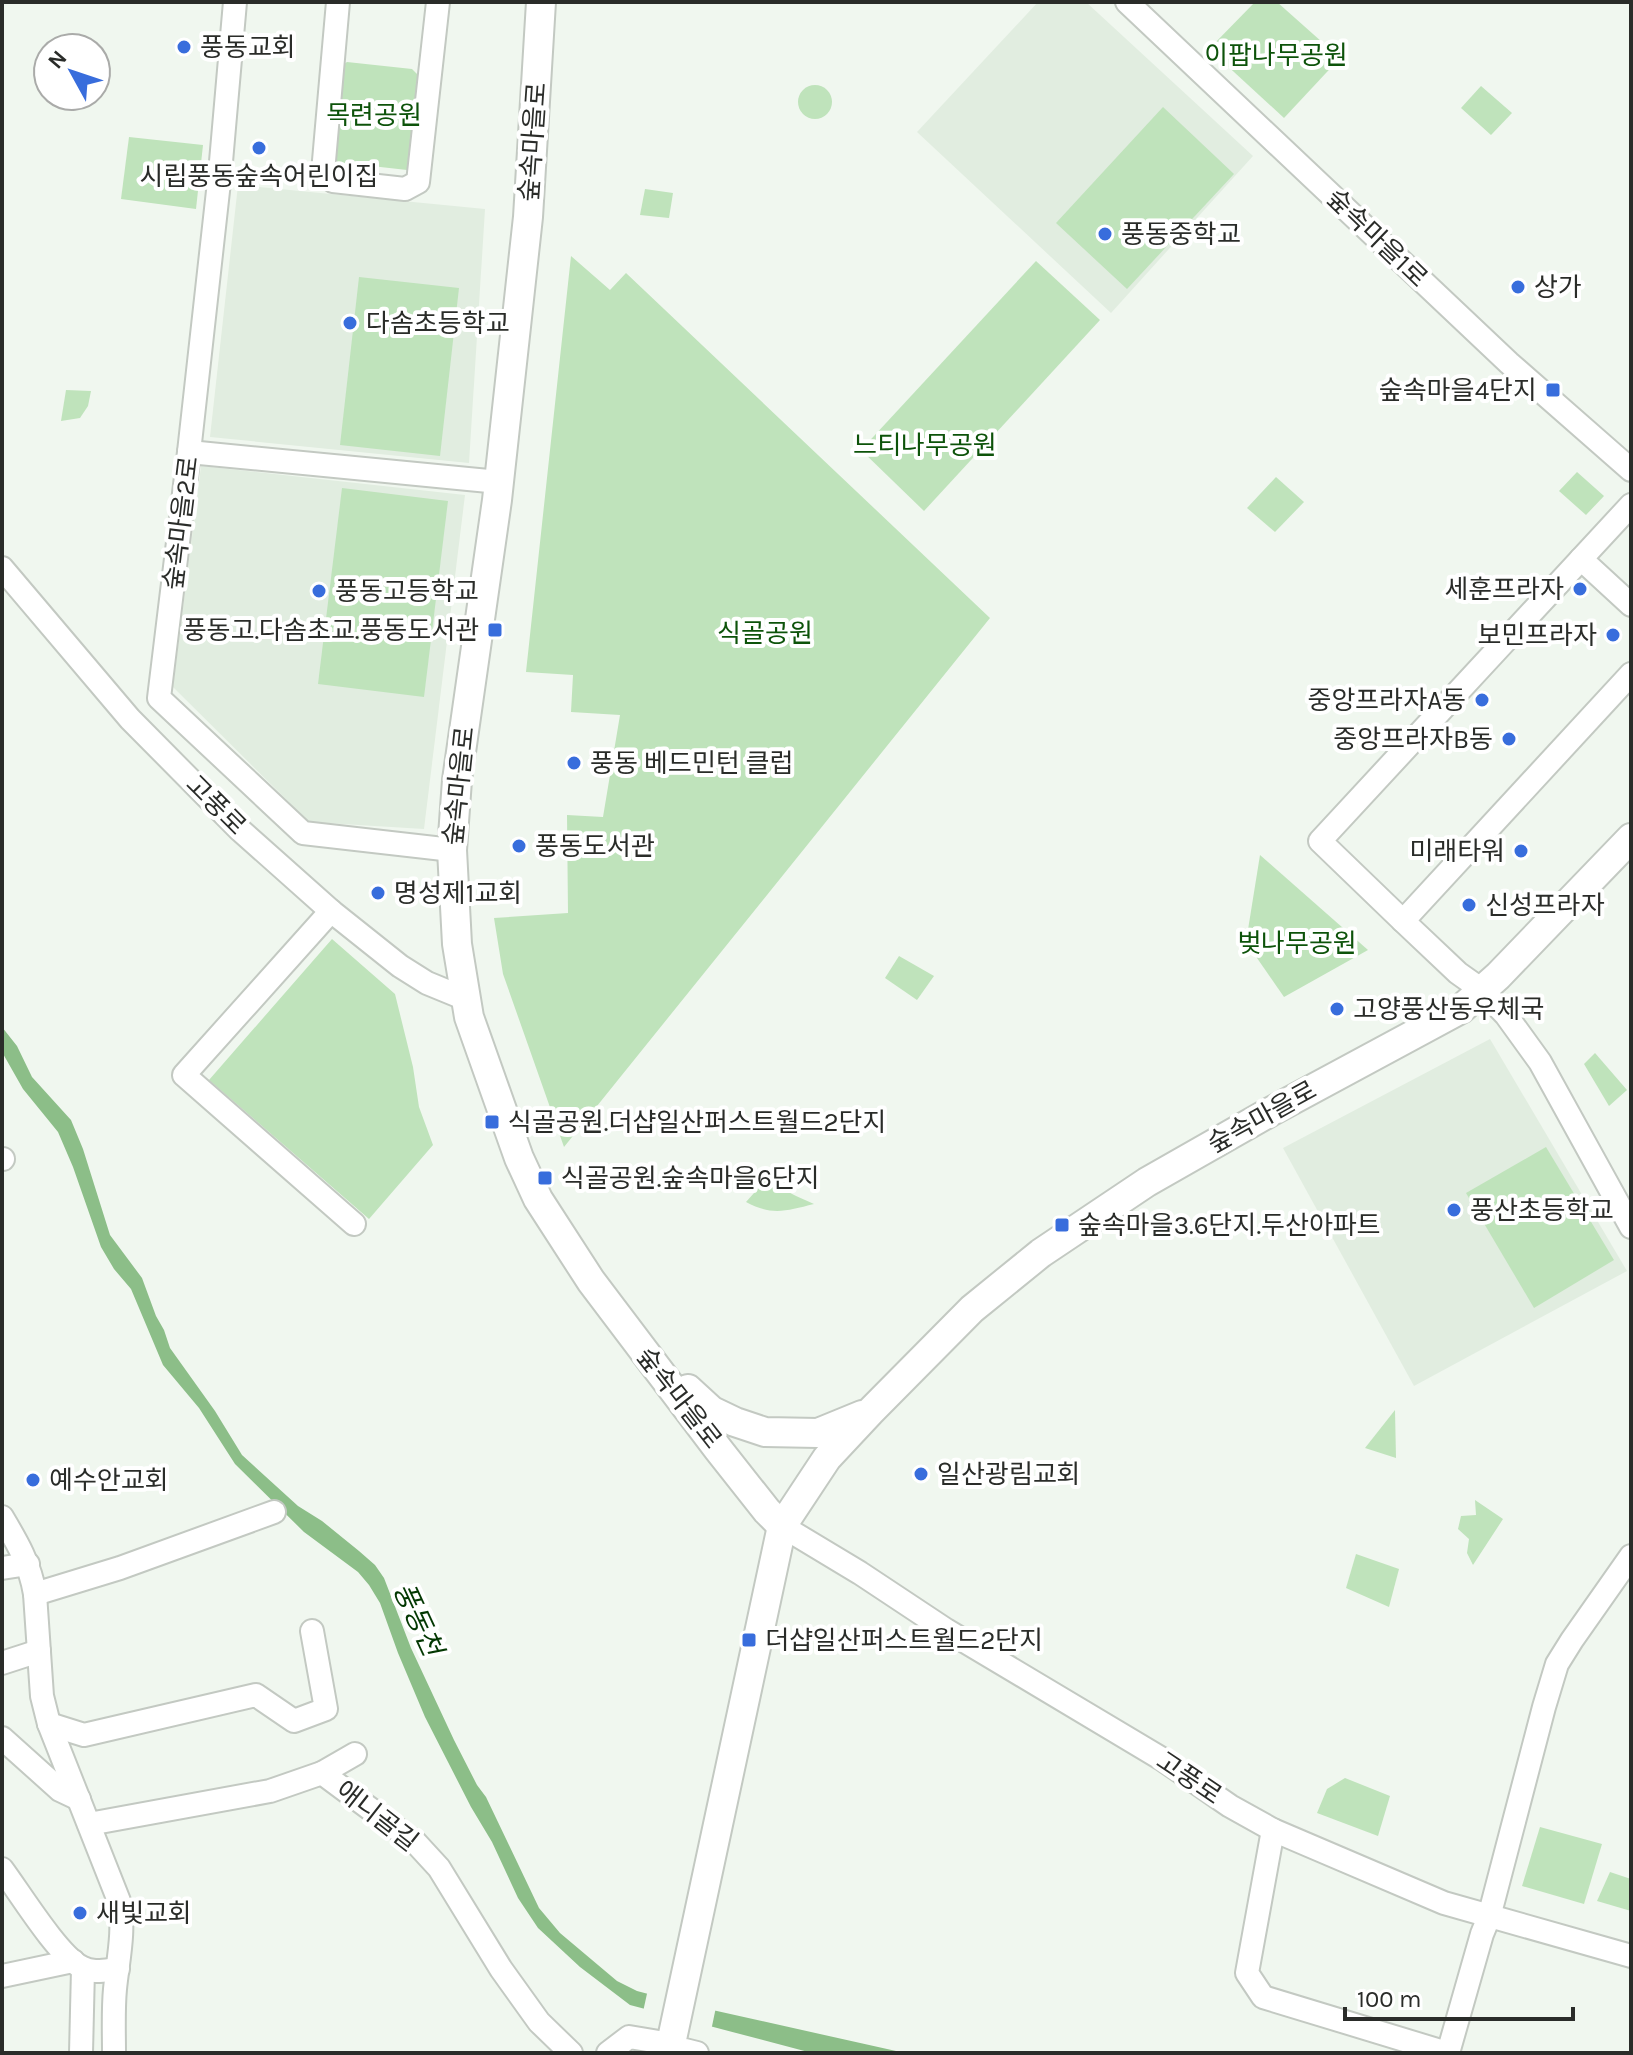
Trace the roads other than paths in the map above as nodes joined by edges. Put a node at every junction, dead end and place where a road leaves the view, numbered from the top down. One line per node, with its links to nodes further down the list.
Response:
1 (235, 2): 6 (street, 숲속마을2로)
2 (338, 2): 3 (street)
3 (438, 2)
4 (541, 2): 8 (main road, 숲속마을로)
5 (1127, 2): 7 (street, 숲속마을1로)
6 (189, 452): 8 (street); 15 (street, 숲속마을2로)
7 (1631, 470)
8 (499, 482): 15 (main road, 숲속마을로)
9 (1631, 505): 10 (street)
10 (1581, 559): 12 (street); 17 (street)
11 (2, 568): 16 (street, 고풍로)
12 (1631, 605)
13 (1631, 674): 17 (street)
14 (1631, 838): 18 (main road, 숲속마을로)
15 (452, 850): 19 (main road, 숲속마을로)
16 (331, 911): 19 (street, 고풍로); 20 (street)
17 (1403, 921): 18 (street)
18 (1482, 990): 21 (street); 23 (main road, 숲속마을로)
19 (466, 999): 22 (main road, 숲속마을로)
20 (354, 1224)
21 (1631, 1227)
22 (638, 1344): 23 (main road); 26 (main road, 숲속마을로)
23 (870, 1412): 26 (main road, 숲속마을로)
24 (274, 1512): 30 (street)
25 (2, 1517): 28 (street)
26 (782, 1526): 38 (main road, 숲속마을로); 41 (street, 고풍로)
27 (1631, 1556): 43 (street)
28 (28, 1564): 29 (street); 30 (street)
29 (2, 1568)
30 (35, 1594): 32 (street)
31 (312, 1631): 34 (street)
32 (39, 1651): 33 (street); 34 (street)
33 (2, 1663)
34 (49, 1724): 39 (street)
35 (2, 1738): 39 (street)
36 (355, 1754): 37 (street)
37 (322, 1773): 40 (street, 애니골길); 51 (street, 애니골길)
38 (725, 1783): 48 (main road, 숲속마을로); 48 (main road)
39 (79, 1799): 40 (street)
40 (89, 1824): 46 (street)
41 (1273, 1830): 43 (street, 고풍로); 53 (street)
42 (2, 1869): 45 (street)
43 (1489, 1917): 44 (street, 고풍로); 53 (street)
44 (1631, 1956)
45 (78, 1965): 46 (street); 47 (street); 49 (street)
46 (118, 1969): 50 (street)
47 (2, 1976)
48 (675, 2047): 52 (street)
49 (81, 2053)
50 (114, 2053)
51 (571, 2053)
52 (608, 2053)
53 (1448, 2053)

